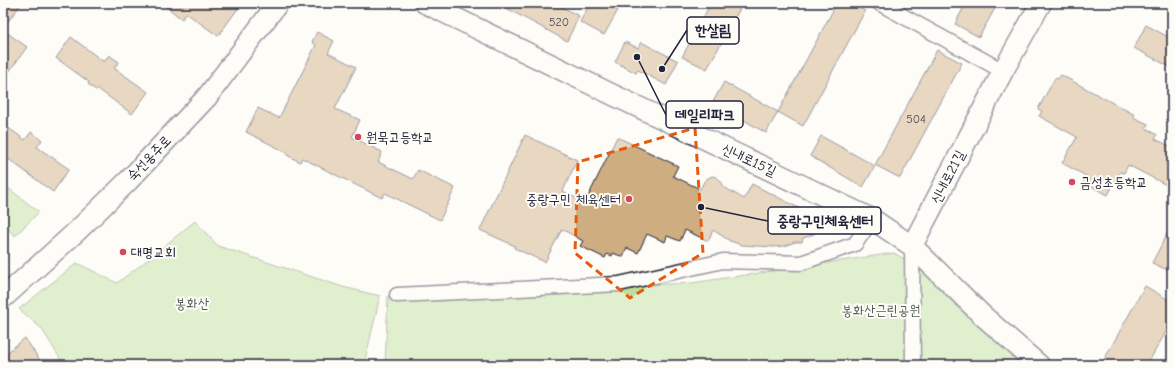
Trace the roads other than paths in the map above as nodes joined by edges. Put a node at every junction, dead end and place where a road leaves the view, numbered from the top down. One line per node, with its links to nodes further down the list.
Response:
1 (278, 3): 9 (street, 숙선옹주로)
2 (425, 3): 6 (street, 신내로15길)
3 (879, 3): 5 (street)
4 (1041, 3): 5 (street, 신내로21길)
5 (1003, 72): 7 (street, 신내로21길)
6 (872, 218): 7 (street, 신내로15길); 8 (street)
7 (912, 246): 10 (street, 신내로21길); 11 (street, 신내로15길)
8 (397, 295)
9 (3, 298)
10 (913, 365)
11 (1039, 365)

